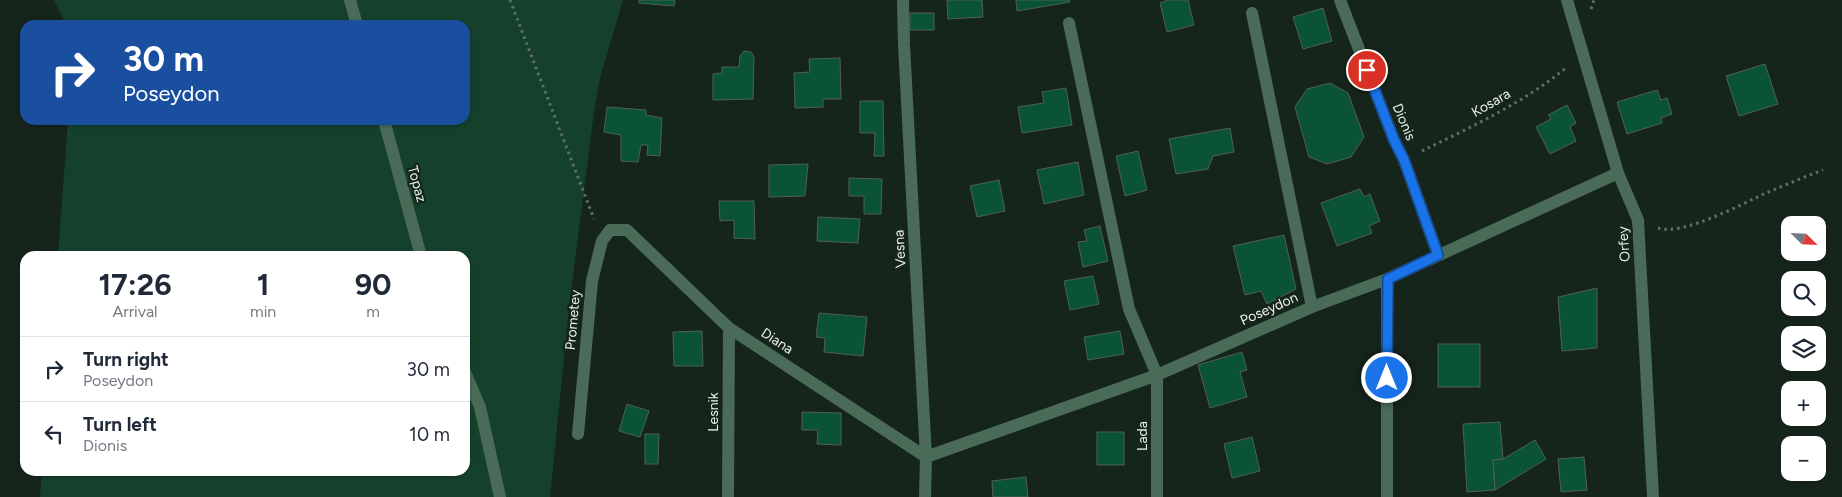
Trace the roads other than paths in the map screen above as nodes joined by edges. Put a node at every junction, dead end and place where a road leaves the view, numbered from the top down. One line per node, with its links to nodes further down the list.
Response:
1 (350, 0): 6 (street)
2 (903, 0): 19 (street, Vesna)
3 (1340, 0): 12 (street, Dionis)
4 (1567, 0): 9 (street, Orfey)
5 (1252, 13): 14 (street)
6 (356, 20)
7 (1069, 23): 16 (street)
8 (385, 125): 11 (street, Topaz)
9 (1618, 173): 12 (street, Poseydon); 25 (street, Orfey)
10 (628, 230): 15 (street, Diana); 18 (street, Prometey)
11 (420, 251)
12 (1438, 255): 13 (street, Poseydon)
13 (1388, 279): 14 (street, Poseydon); 24 (street)
14 (1312, 307): 16 (street, Poseydon)
15 (729, 328): 19 (street, Diana); 21 (street, Lesnik)
16 (1156, 375): 19 (street, Poseydon); 23 (street, Lada)
17 (470, 384): 20 (street)
18 (578, 434)
19 (926, 457): 22 (street, Vesna)
20 (500, 497)
21 (728, 497)
22 (926, 497)
23 (1157, 497)
24 (1387, 497)
25 (1653, 497)

